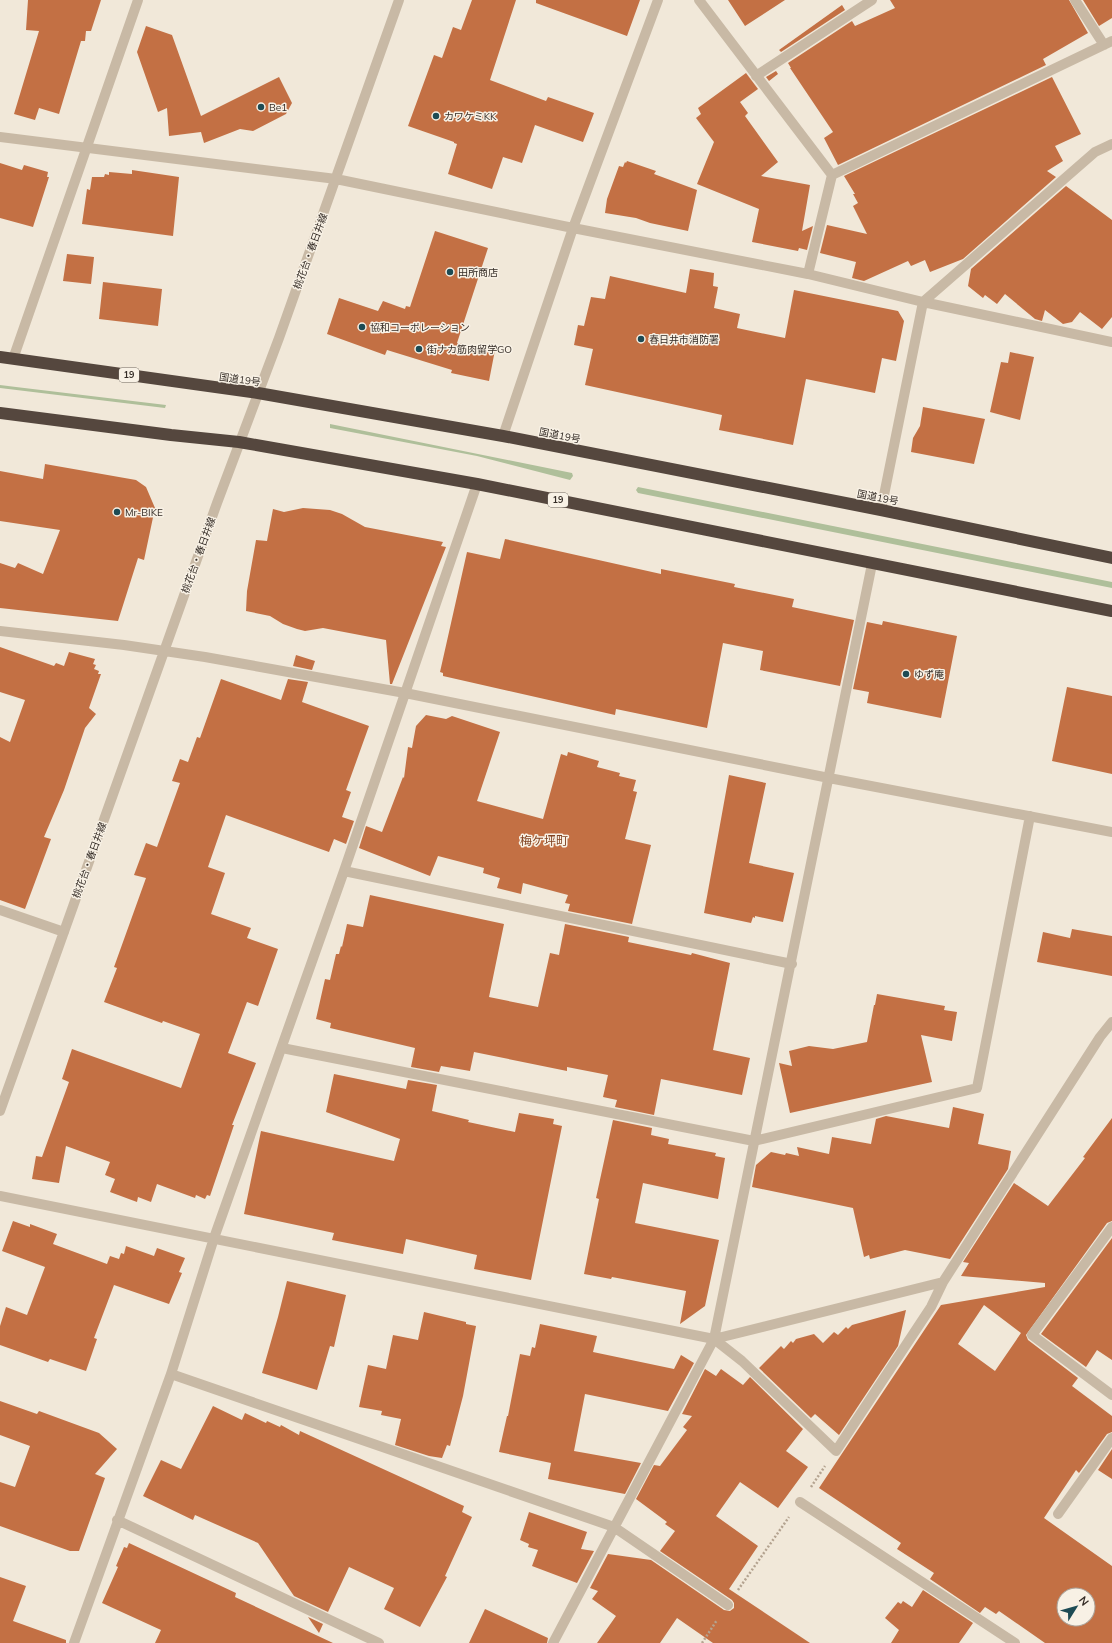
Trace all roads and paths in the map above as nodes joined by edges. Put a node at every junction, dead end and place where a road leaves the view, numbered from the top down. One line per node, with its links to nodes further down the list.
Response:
1 (138, 0): 11 (street)
2 (399, 0): 13 (street, 桃花台・春日井線)
3 (658, 0): 14 (street)
4 (700, 0): 8 (street)
5 (872, 0): 8 (street)
6 (1075, 0): 7 (street)
7 (1108, 43): 12 (street)
8 (756, 76): 12 (street)
9 (0, 137): 11 (street)
10 (1112, 144): 16 (street)
11 (86, 146): 13 (street); 19 (street)
12 (832, 175): 15 (street)
13 (336, 179): 14 (street); 20 (street, 桃花台・春日井線)
14 (573, 228): 15 (street); 22 (street)
15 (808, 274): 16 (street)
16 (924, 302): 17 (street); 25 (street)
17 (1112, 342)
18 (0, 358): 19 (highway, 国道19号 / 19)
19 (13, 359): 20 (highway, 国道19号 / 19)
20 (258, 393): 22 (highway, 国道19号 / 19); 23 (street, 桃花台・春日井線)
21 (0, 413): 23 (highway, 19)
22 (502, 436): 25 (highway, 国道19号 / 19)
23 (239, 442): 24 (highway, 19); 30 (street, 桃花台・春日井線)
24 (477, 484): 27 (highway, 19); 31 (street)
25 (881, 510): 26 (highway, 国道19号 / 19)
26 (1112, 558)
27 (872, 564): 28 (highway, 19); 32 (street)
28 (1112, 611)
29 (0, 631): 30 (street)
30 (164, 652): 31 (street); 37 (street, 桃花台・春日井線)
31 (405, 693): 32 (street); 35 (street)
32 (829, 778): 33 (street); 38 (street)
33 (1030, 816): 34 (street); 42 (street)
34 (1112, 832)
35 (344, 871): 38 (street); 40 (street)
36 (0, 910): 37 (street)
37 (64, 932): 41 (street, 桃花台・春日井線)
38 (792, 964): 42 (street)
39 (1112, 1022): 46 (street)
40 (282, 1048): 42 (street); 45 (street)
41 (0, 1111)
42 (754, 1141): 47 (street)
43 (0, 1196): 45 (street)
44 (1112, 1227): 49 (street)
45 (214, 1238): 47 (street); 48 (street)
46 (943, 1282): 47 (street); 51 (street)
47 (714, 1339): 51 (street); 55 (street)
48 (171, 1374): 54 (street); 55 (street)
49 (1112, 1395)
50 (1112, 1438): 53 (street)
51 (836, 1451): 52 (path)
52 (800, 1502): 56 (path); 61 (street)
53 (1058, 1514)
54 (117, 1520): 57 (street); 58 (street)
55 (614, 1527): 56 (street); 59 (street)
56 (728, 1604): 60 (path)
57 (74, 1643)
58 (379, 1643)
59 (554, 1643)
60 (702, 1643)
61 (1015, 1643)

